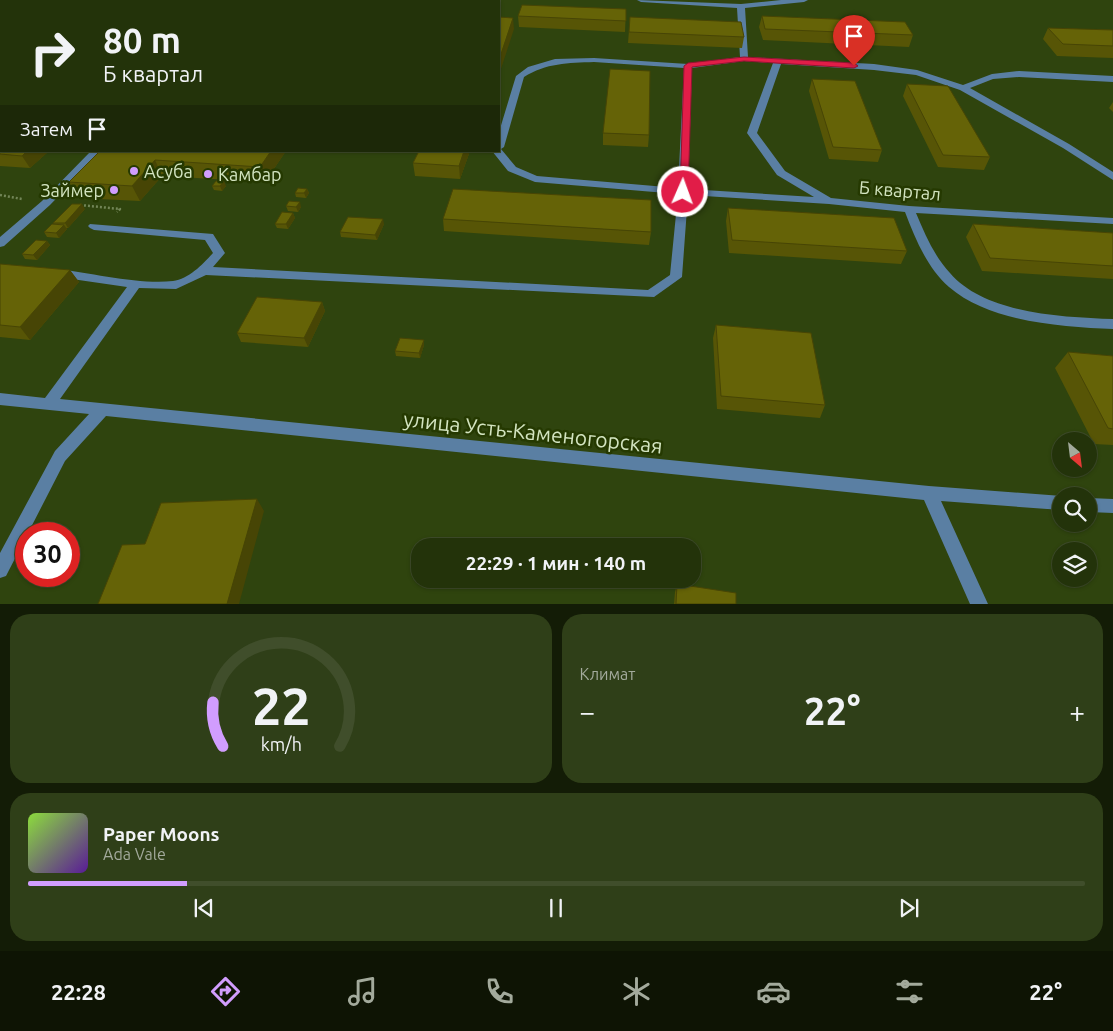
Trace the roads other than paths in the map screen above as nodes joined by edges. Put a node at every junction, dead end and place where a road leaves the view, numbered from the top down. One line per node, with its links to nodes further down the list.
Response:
1 (641, 0): 3 (street)
2 (804, 0): 3 (street)
3 (741, 6): 4 (street)
4 (744, 59): 5 (street); 6 (street)
5 (778, 62): 8 (street); 14 (street)
6 (688, 66): 9 (street); 13 (street)
7 (1113, 79): 8 (street)
8 (963, 88): 12 (street)
9 (500, 144)
10 (97, 152): 18 (street)
11 (499, 152): 13 (street, Б квартал)
12 (1113, 177)
13 (683, 192): 14 (street, Б квартал); 20 (street)
14 (829, 201): 15 (street, Б квартал)
15 (909, 209): 16 (street, Б квартал); 22 (street)
16 (1113, 221)
17 (94, 226): 20 (street)
18 (0, 243)
19 (47, 271): 21 (street)
20 (204, 271): 21 (street)
21 (136, 284): 24 (street)
22 (1113, 324)
23 (0, 399): 24 (street, улица Усть-Каменогорская)
24 (49, 403): 25 (street, улица Усть-Каменогорская)
25 (102, 410): 26 (street, улица Усть-Каменогорская); 30 (street)
26 (929, 493): 27 (street, улица Усть-Каменогорская); 31 (street)
27 (1052, 502)
28 (1097, 505): 29 (street)
29 (1113, 506)
30 (0, 570)
31 (979, 604)

